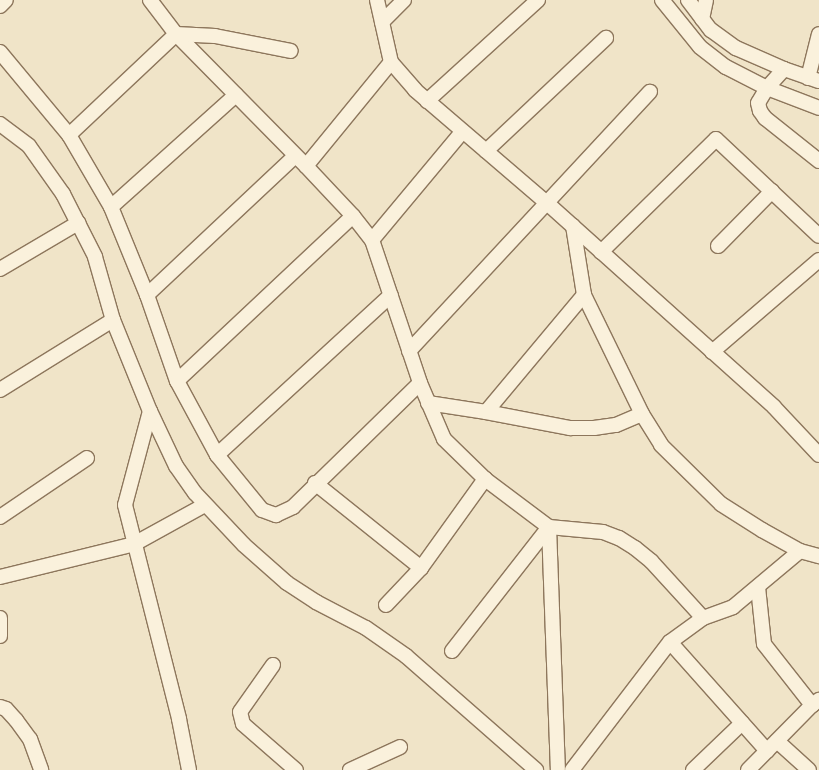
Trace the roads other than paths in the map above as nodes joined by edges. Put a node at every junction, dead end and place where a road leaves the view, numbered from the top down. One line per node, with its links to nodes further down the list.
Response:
1 (6, 0): 9 (street)
2 (150, 0): 12 (street)
3 (377, 0): 11 (street)
4 (404, 0): 11 (street)
5 (538, 0): 23 (street)
6 (662, 0): 20 (street)
7 (688, 0): 10 (street)
8 (706, 0): 10 (street)
9 (0, 6)
10 (702, 19): 18 (street)
11 (382, 22): 17 (street)
12 (176, 34): 15 (street); 22 (street); 27 (street)
13 (819, 34): 19 (street)
14 (606, 38): 28 (street)
15 (290, 51)
16 (0, 52): 27 (street)
17 (391, 62): 23 (street); 31 (street)
18 (784, 69): 19 (street); 20 (street)
19 (813, 80)
20 (767, 88): 24 (street); 30 (street)
21 (650, 92): 33 (street)
22 (236, 95): 29 (street); 34 (street)
23 (427, 101): 26 (street)
24 (819, 108)
25 (4, 132): 36 (street)
26 (462, 132): 28 (street); 39 (street)
27 (69, 135): 34 (street)
28 (486, 152): 33 (street)
29 (295, 156): 31 (street); 44 (street)
30 (819, 160)
31 (306, 166): 35 (street)
32 (772, 192): 38 (street); 40 (street); 41 (street)
33 (547, 203): 37 (street); 48 (street)
34 (111, 207): 44 (street)
35 (353, 216): 39 (street); 50 (street)
36 (78, 223): 43 (street); 47 (street)
37 (573, 226): 41 (street); 46 (street)
38 (819, 236)
39 (372, 240): 45 (street)
40 (718, 246)
41 (601, 252): 49 (street)
42 (819, 260): 49 (street)
43 (0, 269)
44 (147, 295): 50 (street)
45 (391, 295): 48 (street); 58 (street)
46 (584, 295): 55 (street); 56 (street)
47 (113, 320): 52 (street); 54 (street)
48 (409, 351): 51 (street)
49 (712, 352): 57 (street)
50 (177, 381): 58 (street)
51 (420, 383): 53 (street); 61 (street)
52 (0, 390)
53 (428, 403): 55 (street); 60 (street)
54 (150, 411): 62 (street); 65 (street)
55 (486, 412): 56 (street)
56 (642, 414): 66 (street)
57 (819, 454)
58 (217, 455): 61 (street)
59 (88, 458): 63 (street)
60 (485, 479): 64 (street); 68 (street)
61 (316, 483): 68 (street)
62 (205, 505): 65 (street); 88 (street)
63 (0, 517)
64 (549, 527): 73 (street); 76 (street); 89 (street)
65 (134, 544): 69 (street); 85 (street)
66 (800, 551): 67 (street); 70 (street)
67 (819, 556)
68 (421, 568): 71 (street)
69 (0, 577)
70 (758, 588): 73 (street); 78 (street)
71 (386, 605)
72 (0, 618): 74 (street)
73 (703, 618): 75 (street)
74 (0, 636)
75 (670, 642): 80 (street); 90 (street)
76 (452, 651)
77 (273, 665): 86 (street)
78 (815, 702): 81 (street)
79 (0, 706): 84 (street)
80 (742, 723): 83 (street); 91 (street)
81 (777, 741): 83 (street); 93 (street)
82 (400, 747): 87 (street)
83 (767, 751): 92 (street)
84 (41, 770)
85 (189, 770)
86 (296, 770)
87 (350, 770)
88 (536, 770)
89 (558, 770)
90 (572, 770)
91 (693, 770)
92 (748, 770)
93 (809, 770)

